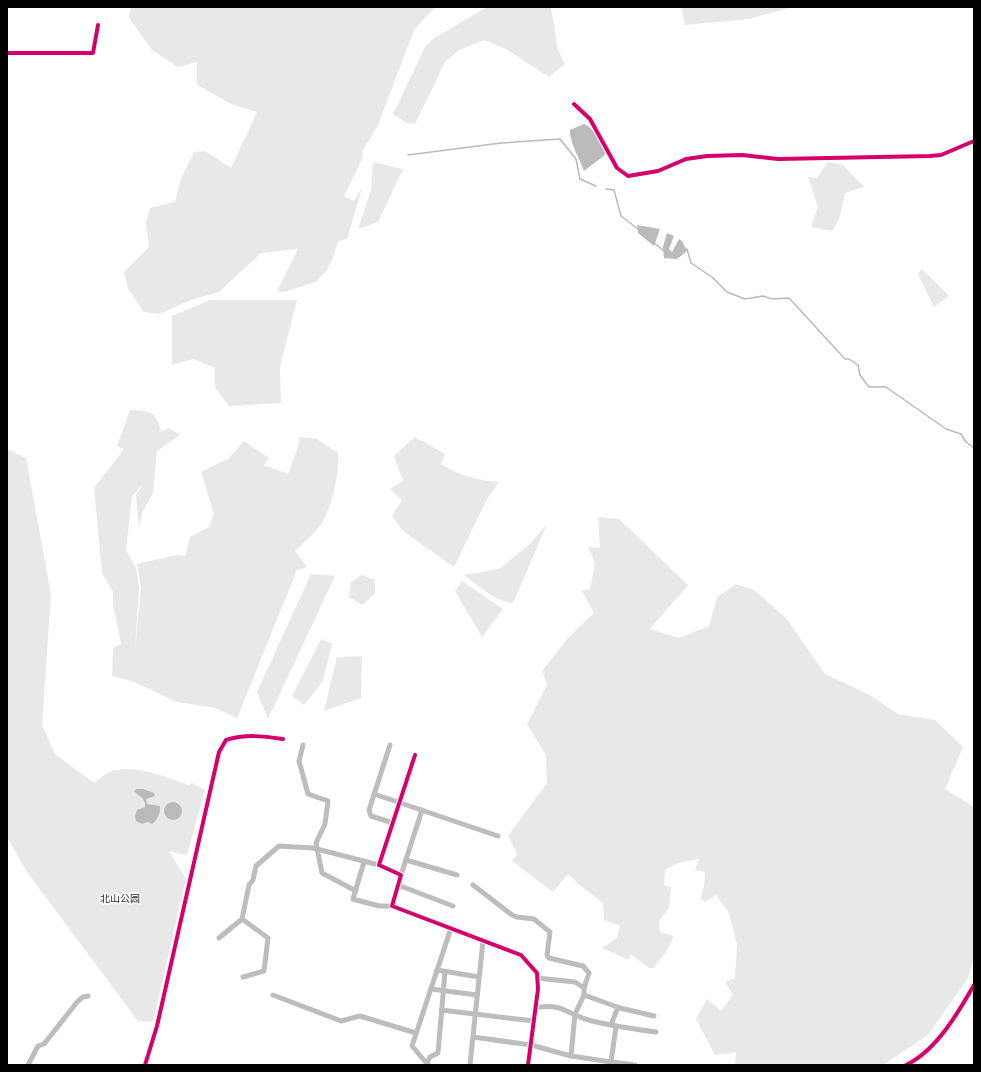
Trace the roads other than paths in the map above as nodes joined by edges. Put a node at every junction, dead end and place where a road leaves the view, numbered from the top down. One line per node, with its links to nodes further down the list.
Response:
1 (98, 25): 2 (street)
2 (7, 53)
3 (574, 104): 4 (street)
4 (974, 141)
5 (284, 739): 58 (street)
6 (303, 745): 14 (street)
7 (390, 745): 9 (street)
8 (415, 755): 10 (street)
9 (374, 794): 10 (street); 12 (street)
10 (400, 802): 11 (street); 12 (street)
11 (422, 810): 13 (street); 15 (street)
12 (393, 823): 17 (street)
13 (498, 836)
14 (316, 849): 16 (street); 22 (street); 25 (street)
15 (406, 860): 18 (street); 19 (street)
16 (364, 862): 17 (street); 22 (street)
17 (379, 865): 18 (street)
18 (401, 875): 20 (street)
19 (457, 875)
20 (398, 885): 23 (street); 24 (street)
21 (473, 885): 35 (street)
22 (356, 891): 23 (street)
23 (392, 906): 26 (street)
24 (453, 906)
25 (242, 919): 27 (street); 31 (street)
26 (451, 928): 28 (street); 29 (street)
27 (219, 938)
28 (483, 941): 32 (street); 33 (street)
29 (437, 970): 30 (street); 36 (street)
30 (445, 972): 32 (street); 37 (street)
31 (243, 977)
32 (479, 977): 39 (street)
33 (537, 978): 35 (street); 43 (street)
34 (974, 985): 62 (street)
35 (584, 988): 40 (street)
36 (431, 989): 37 (street); 51 (street)
37 (442, 991): 39 (street); 44 (street)
38 (273, 995): 51 (street)
39 (477, 995): 45 (street)
40 (584, 995): 42 (street); 46 (street)
41 (88, 996): 57 (street)
42 (618, 1007): 47 (street); 49 (street)
43 (535, 1008): 46 (street); 48 (street)
44 (441, 1010): 45 (street); 56 (street)
45 (475, 1013): 48 (street); 52 (street)
46 (575, 1014): 49 (street); 54 (street)
47 (654, 1016)
48 (534, 1021): 53 (street)
49 (613, 1026): 50 (street); 55 (street)
50 (656, 1032)
51 (416, 1033): 56 (street)
52 (473, 1037): 53 (street); 59 (street)
53 (530, 1045): 54 (street); 60 (street)
54 (571, 1056): 55 (street)
55 (611, 1062): 61 (street)
56 (428, 1064)
57 (28, 1065)
58 (145, 1065)
59 (470, 1065)
60 (528, 1065)
61 (635, 1065)
62 (906, 1065)

